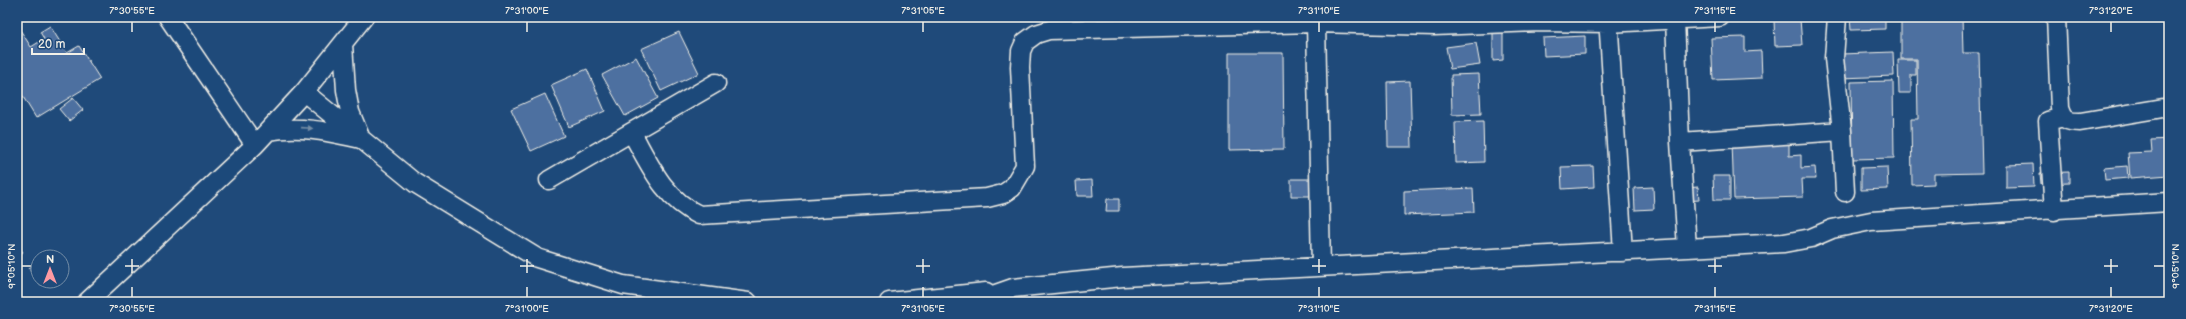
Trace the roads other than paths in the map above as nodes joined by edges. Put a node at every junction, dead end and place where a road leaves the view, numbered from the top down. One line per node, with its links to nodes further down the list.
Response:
1 (168, 17): 20 (street)
2 (364, 17): 10 (street)
3 (1720, 17): 6 (street)
4 (1837, 17): 16 (street)
5 (2056, 17): 14 (street)
6 (1675, 19): 7 (street); 19 (street)
7 (1608, 20): 9 (street); 26 (street)
8 (1225, 21): 9 (street); 17 (street)
9 (1316, 23): 27 (street)
10 (343, 44): 12 (street); 18 (street)
11 (716, 83): 17 (street)
12 (304, 92): 15 (street); 18 (street)
13 (2169, 107): 14 (street)
14 (2063, 117): 24 (street)
15 (268, 131): 18 (street, one-way to 18); 20 (street)
16 (1842, 131): 19 (street); 22 (street)
17 (632, 133): 21 (street)
18 (361, 139): 30 (street)
19 (1680, 142): 25 (street)
20 (255, 145): 29 (street)
21 (549, 180)
22 (1845, 192)
23 (2169, 202): 24 (street)
24 (2054, 210): 25 (street)
25 (1687, 248): 26 (street)
26 (1623, 252): 27 (street)
27 (1321, 267): 28 (street)
28 (1013, 288): 31 (street); 32 (street)
29 (87, 302)
30 (748, 302)
31 (890, 302)
32 (973, 302)

